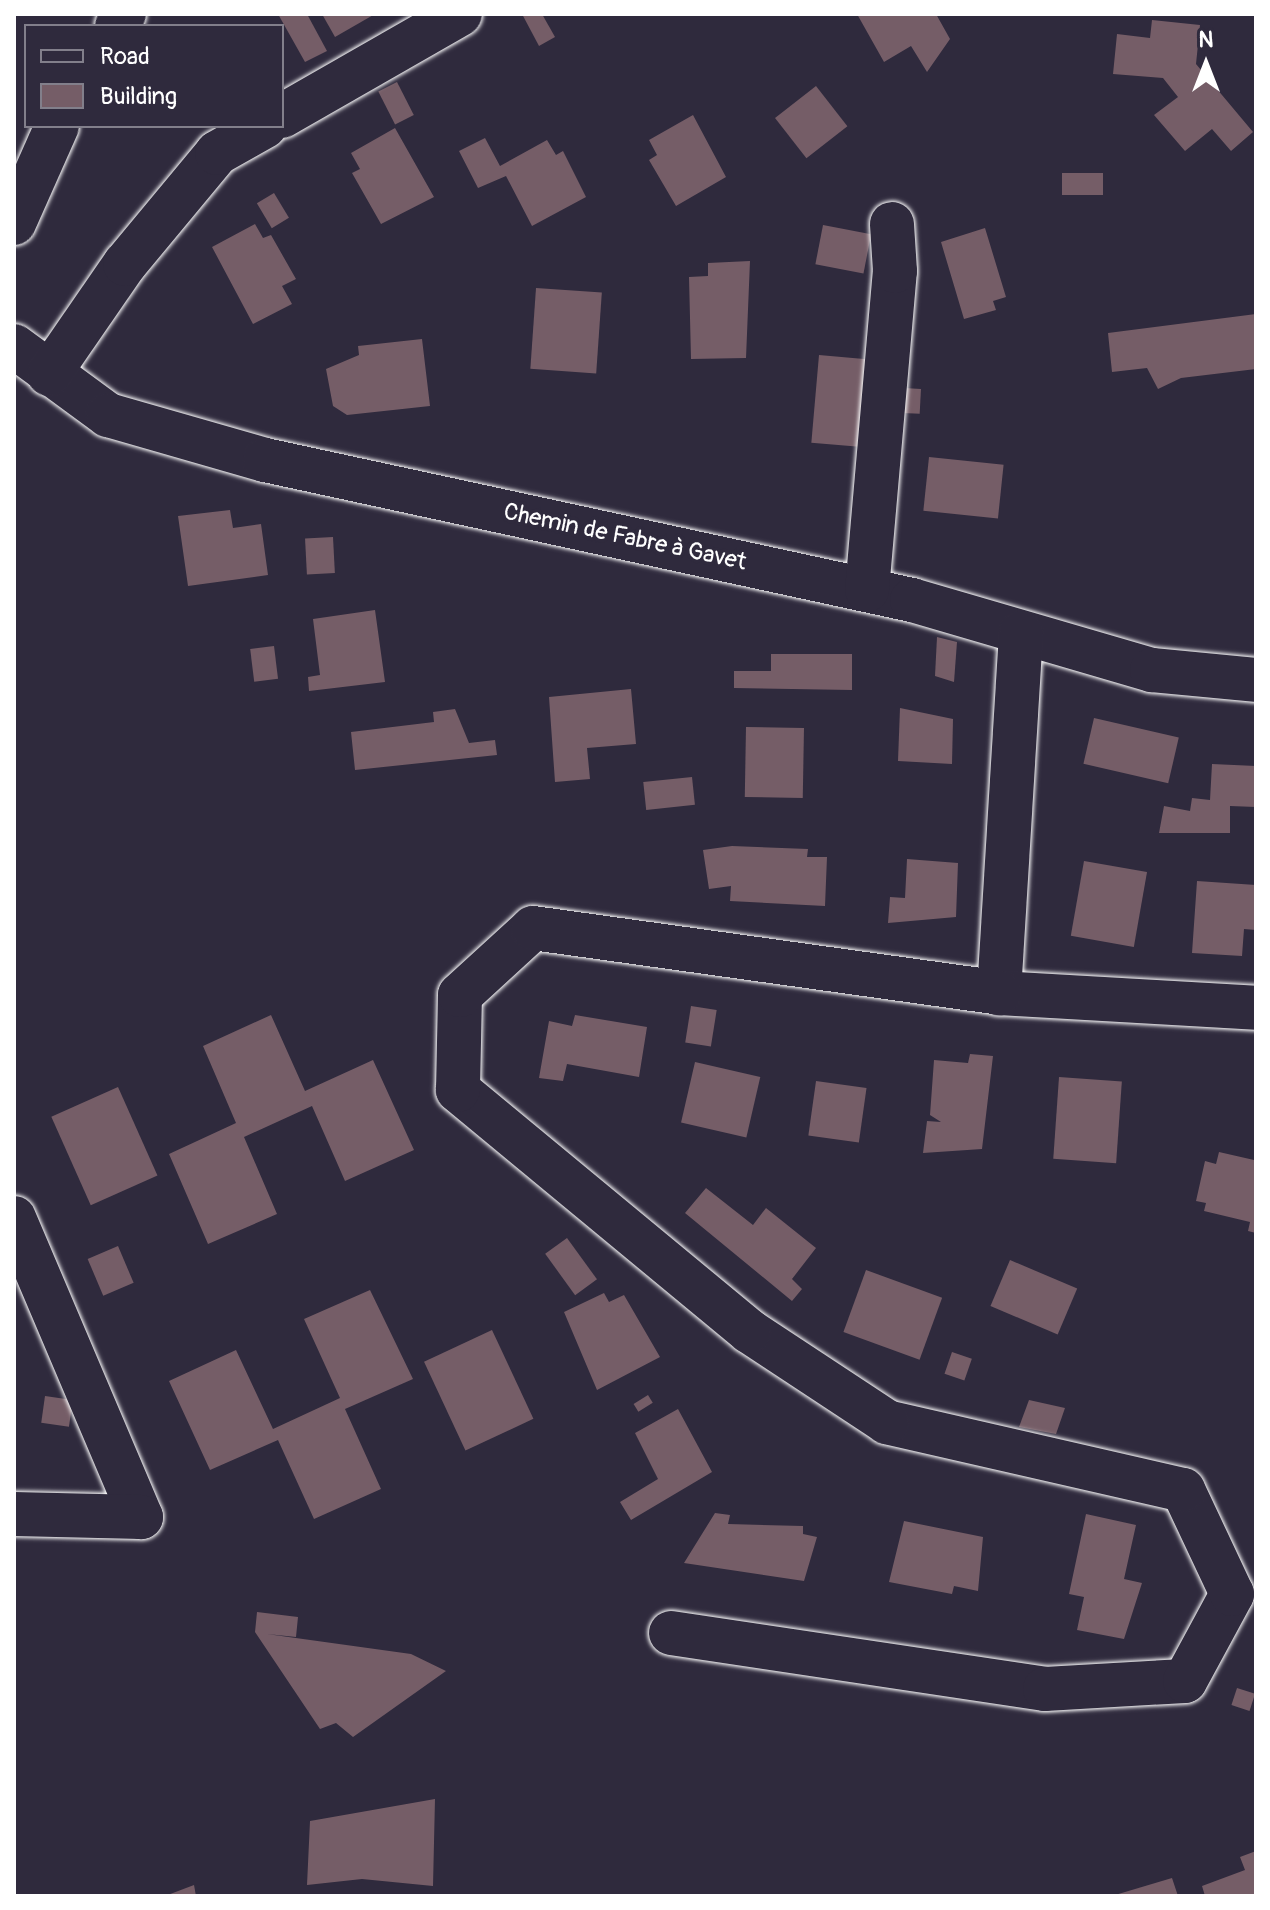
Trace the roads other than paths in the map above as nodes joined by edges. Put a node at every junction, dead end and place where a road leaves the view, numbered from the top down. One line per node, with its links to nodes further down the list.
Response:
1 (460, 14): 2 (street)
2 (284, 115)
3 (56, 128): 5 (street)
4 (261, 128): 8 (street)
5 (14, 223)
6 (892, 224): 9 (street)
7 (14, 346): 8 (street, Chemin de Fabre à Gavet)
8 (49, 374): 9 (street, Chemin de Fabre à Gavet)
9 (867, 590): 10 (street, Chemin de Fabre à Gavet)
10 (1021, 633): 11 (street, Chemin de Fabre à Gavet); 12 (street)
11 (1256, 680)
12 (999, 993): 13 (street); 16 (street)
13 (1256, 1008)
14 (14, 1218): 15 (street)
15 (14, 1514)
16 (671, 1633)

